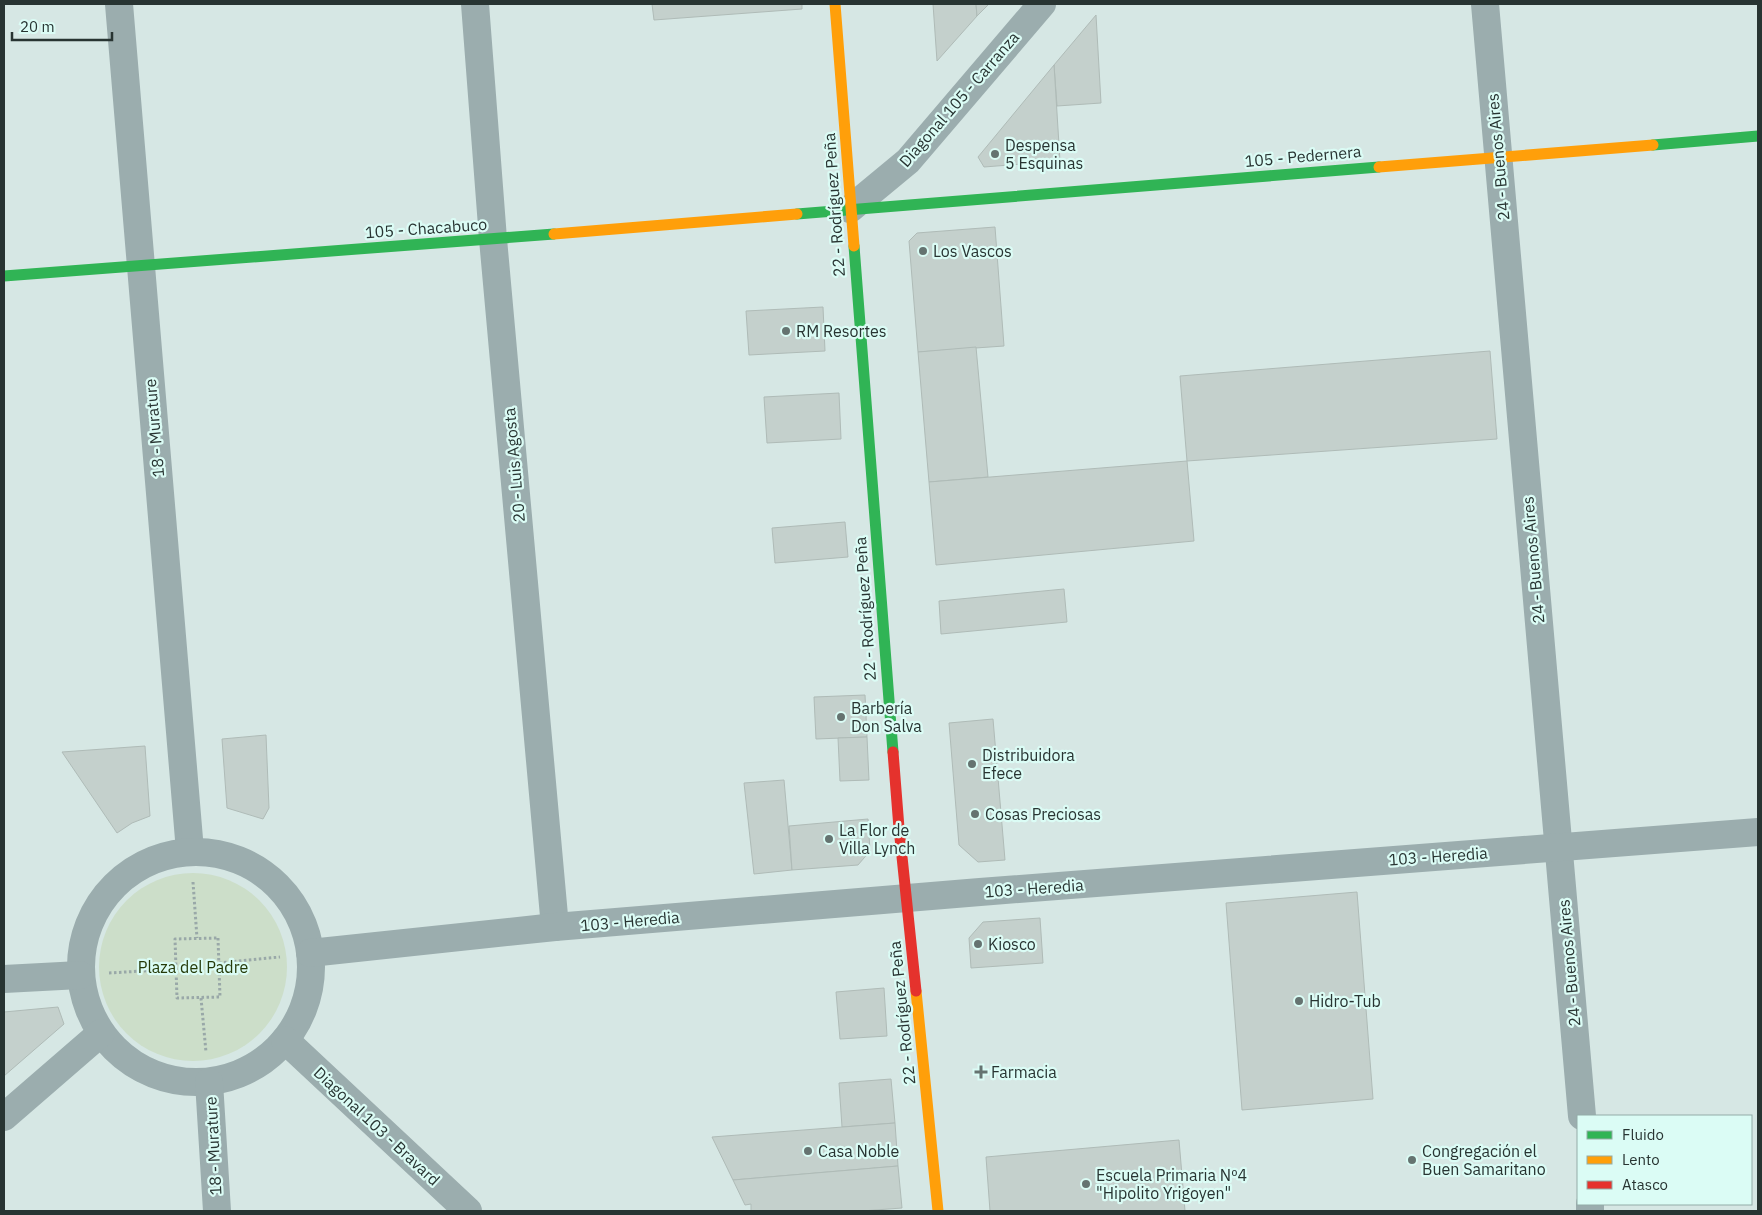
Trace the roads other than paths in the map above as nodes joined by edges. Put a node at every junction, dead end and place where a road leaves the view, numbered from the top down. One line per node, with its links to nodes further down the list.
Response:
1 (120, 4): 10 (street, 18 - Murature)
2 (475, 4): 9 (street, 20 - Luis Agosta)
3 (835, 4): 8 (street, 22 - Rodríguez Peña)
4 (1042, 4): 8 (street, Diagonal 105 - Carranza)
5 (1485, 4): 7 (street, 24 - Buenos Aires)
6 (1758, 136): 7 (street, 105 - Pedernera)
7 (1498, 156): 8 (street, 105 - Pedernera); 13 (street, 24 - Buenos Aires)
8 (850, 209): 9 (street, 105 - Chacabuco); 15 (street, 22 - Rodríguez Peña)
9 (493, 239): 10 (street, 105 - Chacabuco); 16 (street, 20 - Luis Agosta)
10 (140, 265): 11 (street, 105 - Chacabuco); 14 (street, 18 - Murature)
11 (4, 276)
12 (1758, 832): 13 (street, 103 - Heredia)
13 (1558, 847): 15 (street, 103 - Heredia); 23 (street, 24 - Buenos Aires)
14 (190, 851): 17 (street); 18 (street)
15 (906, 898): 16 (street, 103 - Heredia); 27 (street, 22 - Rodríguez Peña)
16 (555, 927): 17 (street, 103 - Heredia)
17 (310, 953): 21 (street)
18 (80, 975): 19 (street); 20 (street)
19 (4, 979)
20 (101, 1033): 22 (street); 24 (street)
21 (285, 1040): 22 (street); 26 (street, Diagonal 103 - Bravard)
22 (209, 1082): 25 (street, 18 - Murature)
23 (1582, 1115)
24 (4, 1117)
25 (217, 1211)
26 (468, 1211)
27 (938, 1211)

